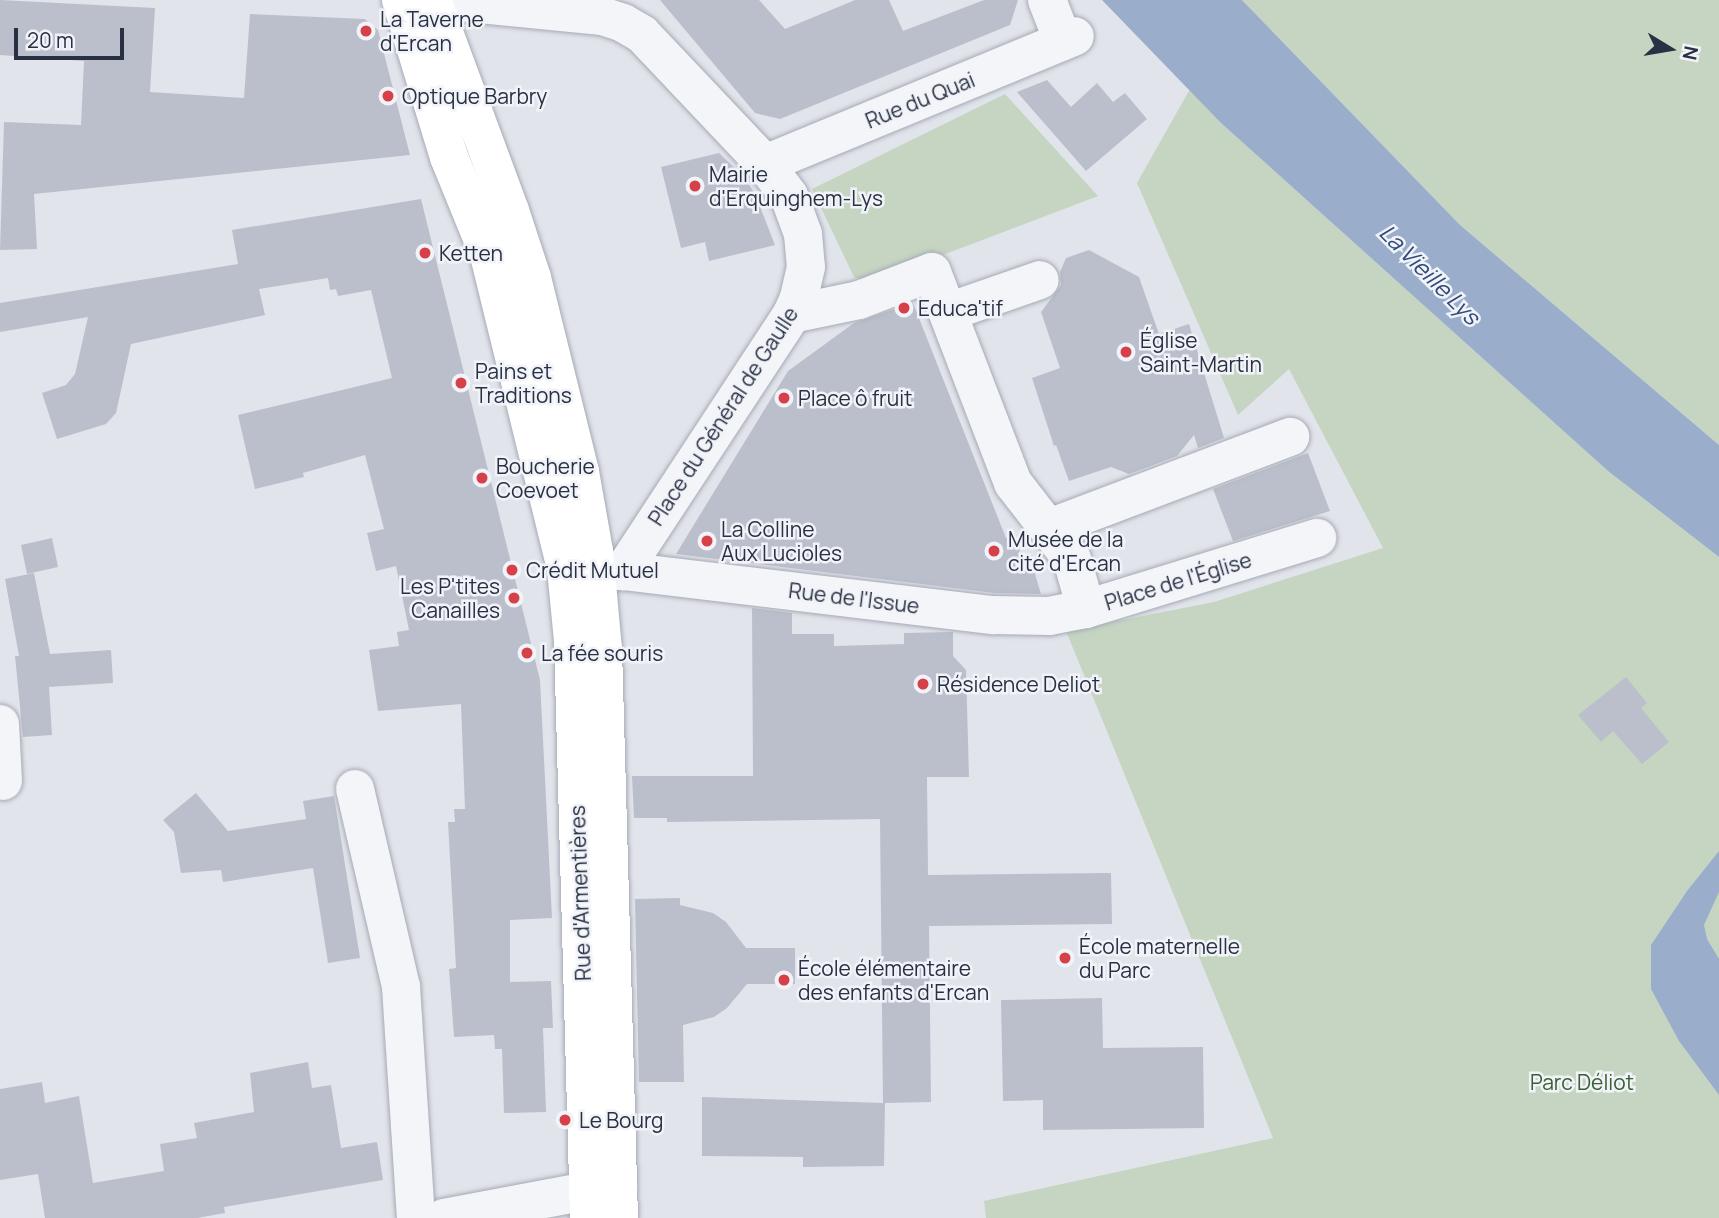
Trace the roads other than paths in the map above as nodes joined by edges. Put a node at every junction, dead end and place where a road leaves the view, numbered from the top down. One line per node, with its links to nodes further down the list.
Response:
1 (401, 0): 12 (main road)
2 (432, 0): 12 (main road)
3 (439, 0): 5 (street, Place du Général de Gaulle)
4 (1047, 0): 5 (street, Rue du Quai)
5 (765, 164): 8 (street, Place du Général de Gaulle)
6 (1040, 279): 7 (street)
7 (947, 313): 8 (street, Place de l'Église); 10 (street, Place de l'Église)
8 (792, 314): 12 (street, Place du Général de Gaulle)
9 (1290, 437): 10 (street)
10 (1049, 528): 13 (street, Place de l'Église)
11 (1317, 538): 13 (street, Place de l'Église)
12 (595, 570): 13 (street, Rue de l'Issue); 17 (main road, Rue d'Armentières)
13 (1086, 609)
14 (0, 724): 15 (street)
15 (3, 781)
16 (355, 789): 18 (street)
17 (604, 1203): 19 (street)
18 (416, 1218)
19 (444, 1218)

